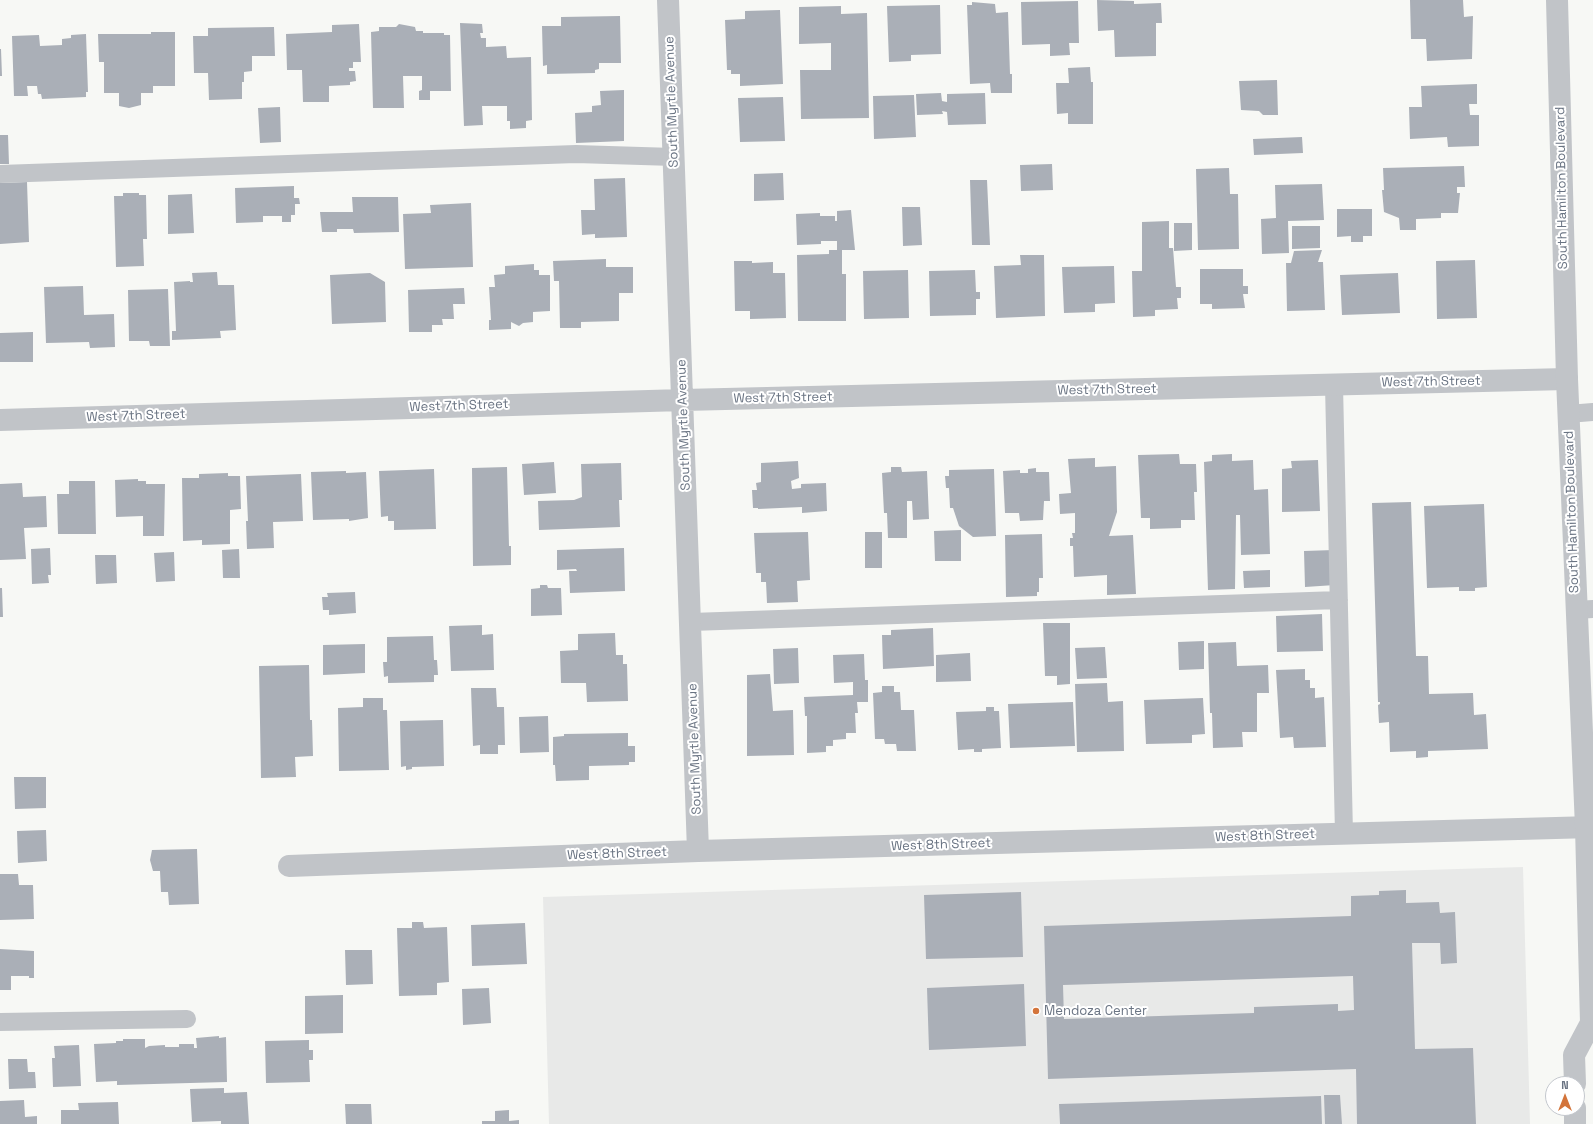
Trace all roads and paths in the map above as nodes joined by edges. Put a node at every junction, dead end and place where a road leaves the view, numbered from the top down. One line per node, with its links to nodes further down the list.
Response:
1 (668, 0): 3 (street, South Myrtle Avenue)
2 (1557, 0): 5 (street, South Hamilton Boulevard)
3 (674, 157): 4 (lane); 7 (street, South Myrtle Avenue)
4 (0, 174)
5 (1567, 379): 6 (street, West 7th Street); 9 (street, South Hamilton Boulevard)
6 (1334, 385): 7 (street, West 7th Street); 11 (lane)
7 (683, 400): 10 (street, West 7th Street); 13 (street, South Myrtle Avenue)
8 (1593, 412): 9 (lane)
9 (1568, 414): 12 (street, South Hamilton Boulevard)
10 (0, 420)
11 (1339, 600): 13 (lane); 15 (lane)
12 (1585, 609): 14 (street, South Hamilton Boulevard)
13 (691, 622): 16 (street, South Myrtle Avenue)
14 (1589, 827): 15 (street, West 8th Street); 20 (street, South Hamilton Boulevard)
15 (1344, 834): 16 (street, West 8th Street)
16 (698, 851): 17 (street, West 8th Street)
17 (289, 866)
18 (187, 1018): 19 (lane)
19 (0, 1022)
20 (1592, 1025): 21 (street, South Hamilton Boulevard)
21 (1575, 1076)

